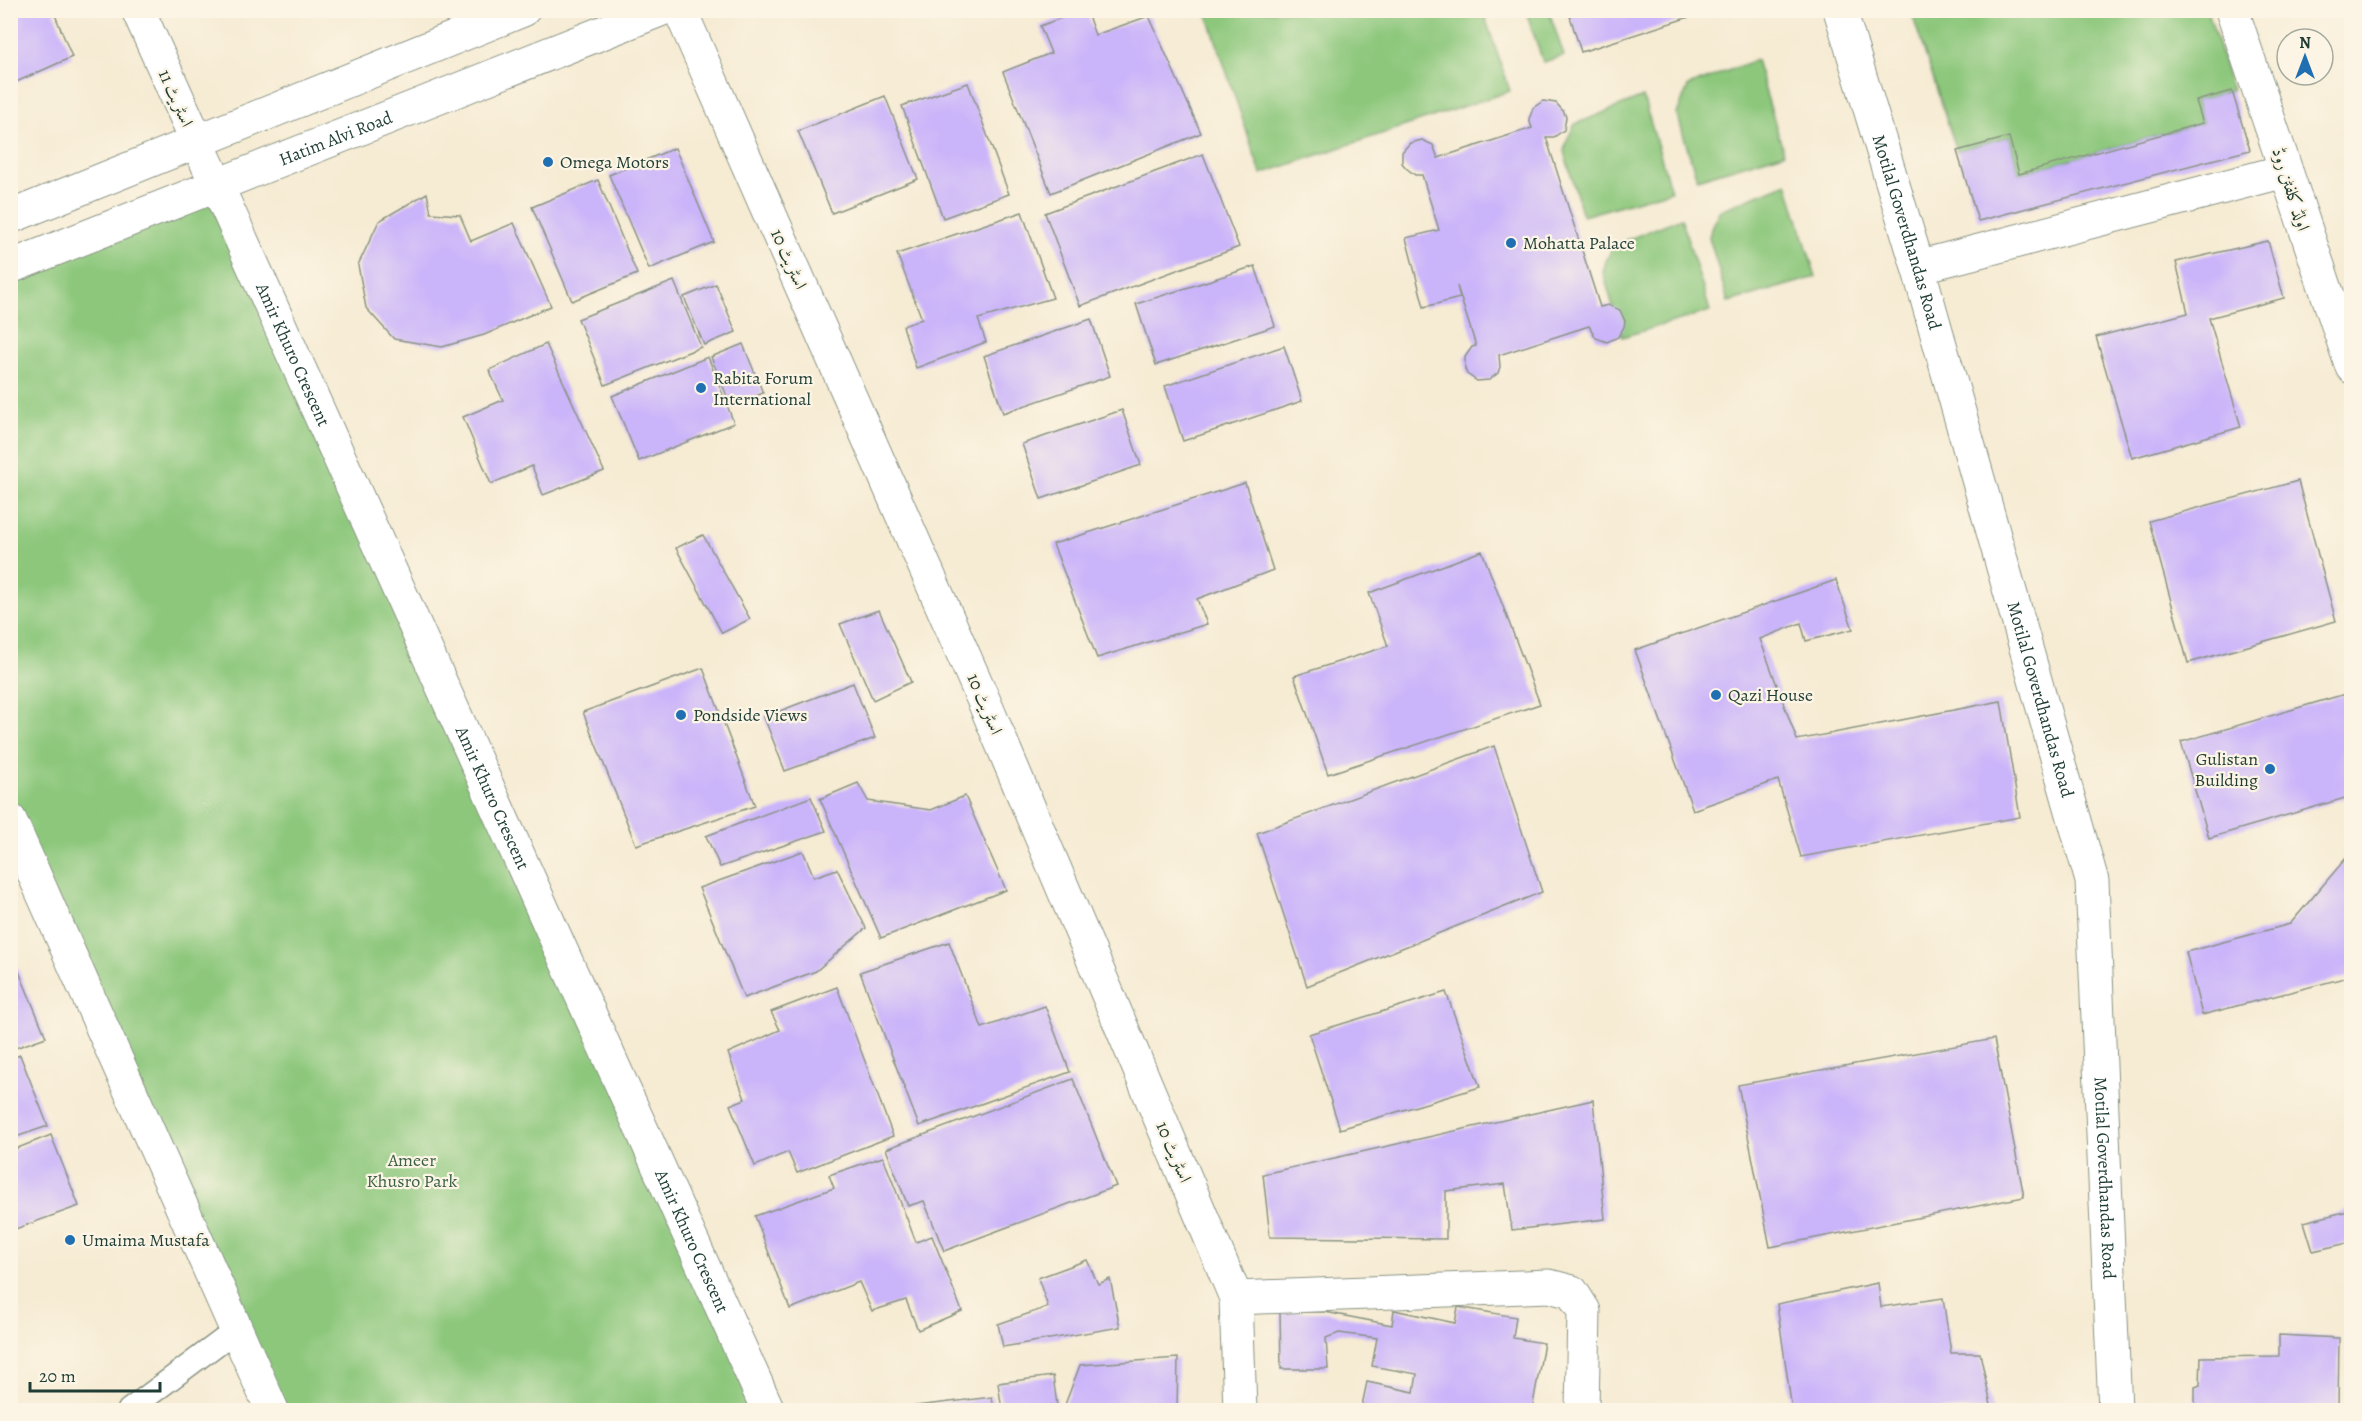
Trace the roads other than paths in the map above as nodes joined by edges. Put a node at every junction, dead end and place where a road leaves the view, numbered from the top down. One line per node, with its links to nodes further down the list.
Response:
1 (138, 10): 7 (street, اسٹریٹ 11)
2 (523, 10): 7 (street)
3 (660, 10): 9 (street, Hatim Alvi Road)
4 (680, 10): 16 (street, اسٹریٹ 10)
5 (1840, 10): 12 (street, Motilal Goverdhandas Road)
6 (2232, 10): 8 (street, اولڈ کلفٹن روڈ)
7 (195, 141): 9 (street, اسٹریٹ 11); 10 (street)
8 (2285, 171): 12 (street); 13 (street, اولڈ کلفٹن روڈ)
9 (215, 186): 11 (street, Hatim Alvi Road); 20 (street, Amir Khuro Crescent)
10 (10, 217)
11 (10, 267)
12 (1918, 267): 23 (street, Motilal Goverdhandas Road)
13 (2343, 318): 14 (street, اولڈ کلفٹن روڈ)
14 (2352, 367)
15 (10, 820): 17 (street)
16 (1236, 1298): 21 (street, اسٹریٹ 10); 22 (street)
17 (236, 1330): 18 (lane); 19 (street)
18 (129, 1410)
19 (272, 1410)
20 (768, 1410)
21 (1240, 1410)
22 (1582, 1410)
23 (2115, 1410)

